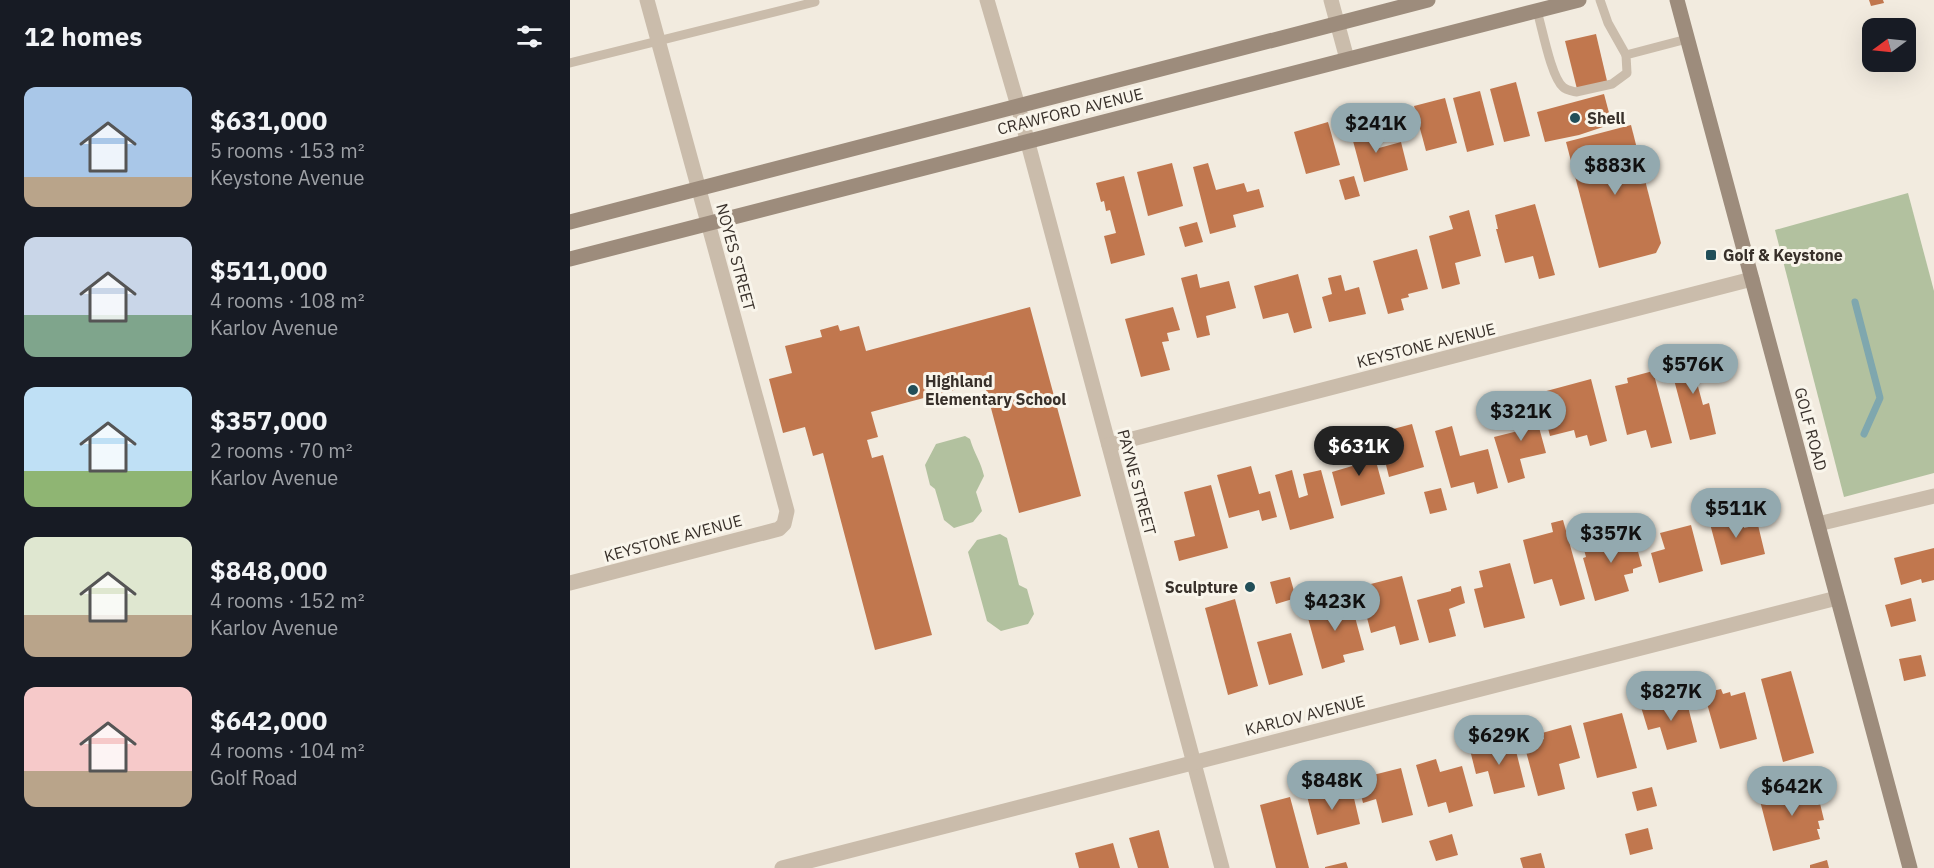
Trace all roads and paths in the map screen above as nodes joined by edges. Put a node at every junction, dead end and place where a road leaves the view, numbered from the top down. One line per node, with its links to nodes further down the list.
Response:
1 (647, 0): 12 (street, NOYES STREET)
2 (814, 0): 12 (lane)
3 (987, 0): 16 (street, PAYNE STREET)
4 (1331, 0): 10 (street)
5 (1428, 0): 10 (main road, CRAWFORD AVENUE)
6 (1579, 0): 9 (main road, CRAWFORD AVENUE)
7 (1600, 0): 13 (lane)
8 (1677, 0): 11 (main road, GOLF ROAD)
9 (1538, 10): 13 (lane); 14 (main road, CRAWFORD AVENUE)
10 (1337, 23): 14 (street); 16 (main road, CRAWFORD AVENUE)
11 (1688, 39): 13 (lane); 22 (main road, GOLF ROAD)
12 (658, 41): 15 (lane); 18 (street, NOYES STREET)
13 (1626, 55)
14 (1347, 59): 17 (main road, CRAWFORD AVENUE)
15 (570, 63)
16 (1018, 106): 17 (street, PAYNE STREET); 18 (main road, CRAWFORD AVENUE)
17 (1027, 141): 20 (main road, CRAWFORD AVENUE); 23 (street, PAYNE STREET)
18 (698, 188): 19 (main road, CRAWFORD AVENUE); 20 (street, NOYES STREET)
19 (570, 222)
20 (708, 223): 21 (main road, CRAWFORD AVENUE); 25 (street, NOYES STREET)
21 (570, 259)
22 (1752, 279): 23 (street, KEYSTONE AVENUE); 26 (main road, GOLF ROAD)
23 (1109, 445): 29 (street, PAYNE STREET)
24 (1934, 496): 26 (street)
25 (784, 524): 27 (street, KEYSTONE AVENUE)
26 (1818, 524): 28 (main road, GOLF ROAD)
27 (570, 583)
28 (1838, 598): 29 (street, KARLOV AVENUE); 32 (main road, GOLF ROAD)
29 (1194, 763): 30 (street, KARLOV AVENUE); 31 (street, PAYNE STREET)
30 (782, 868)
31 (1222, 868)
32 (1910, 868)

